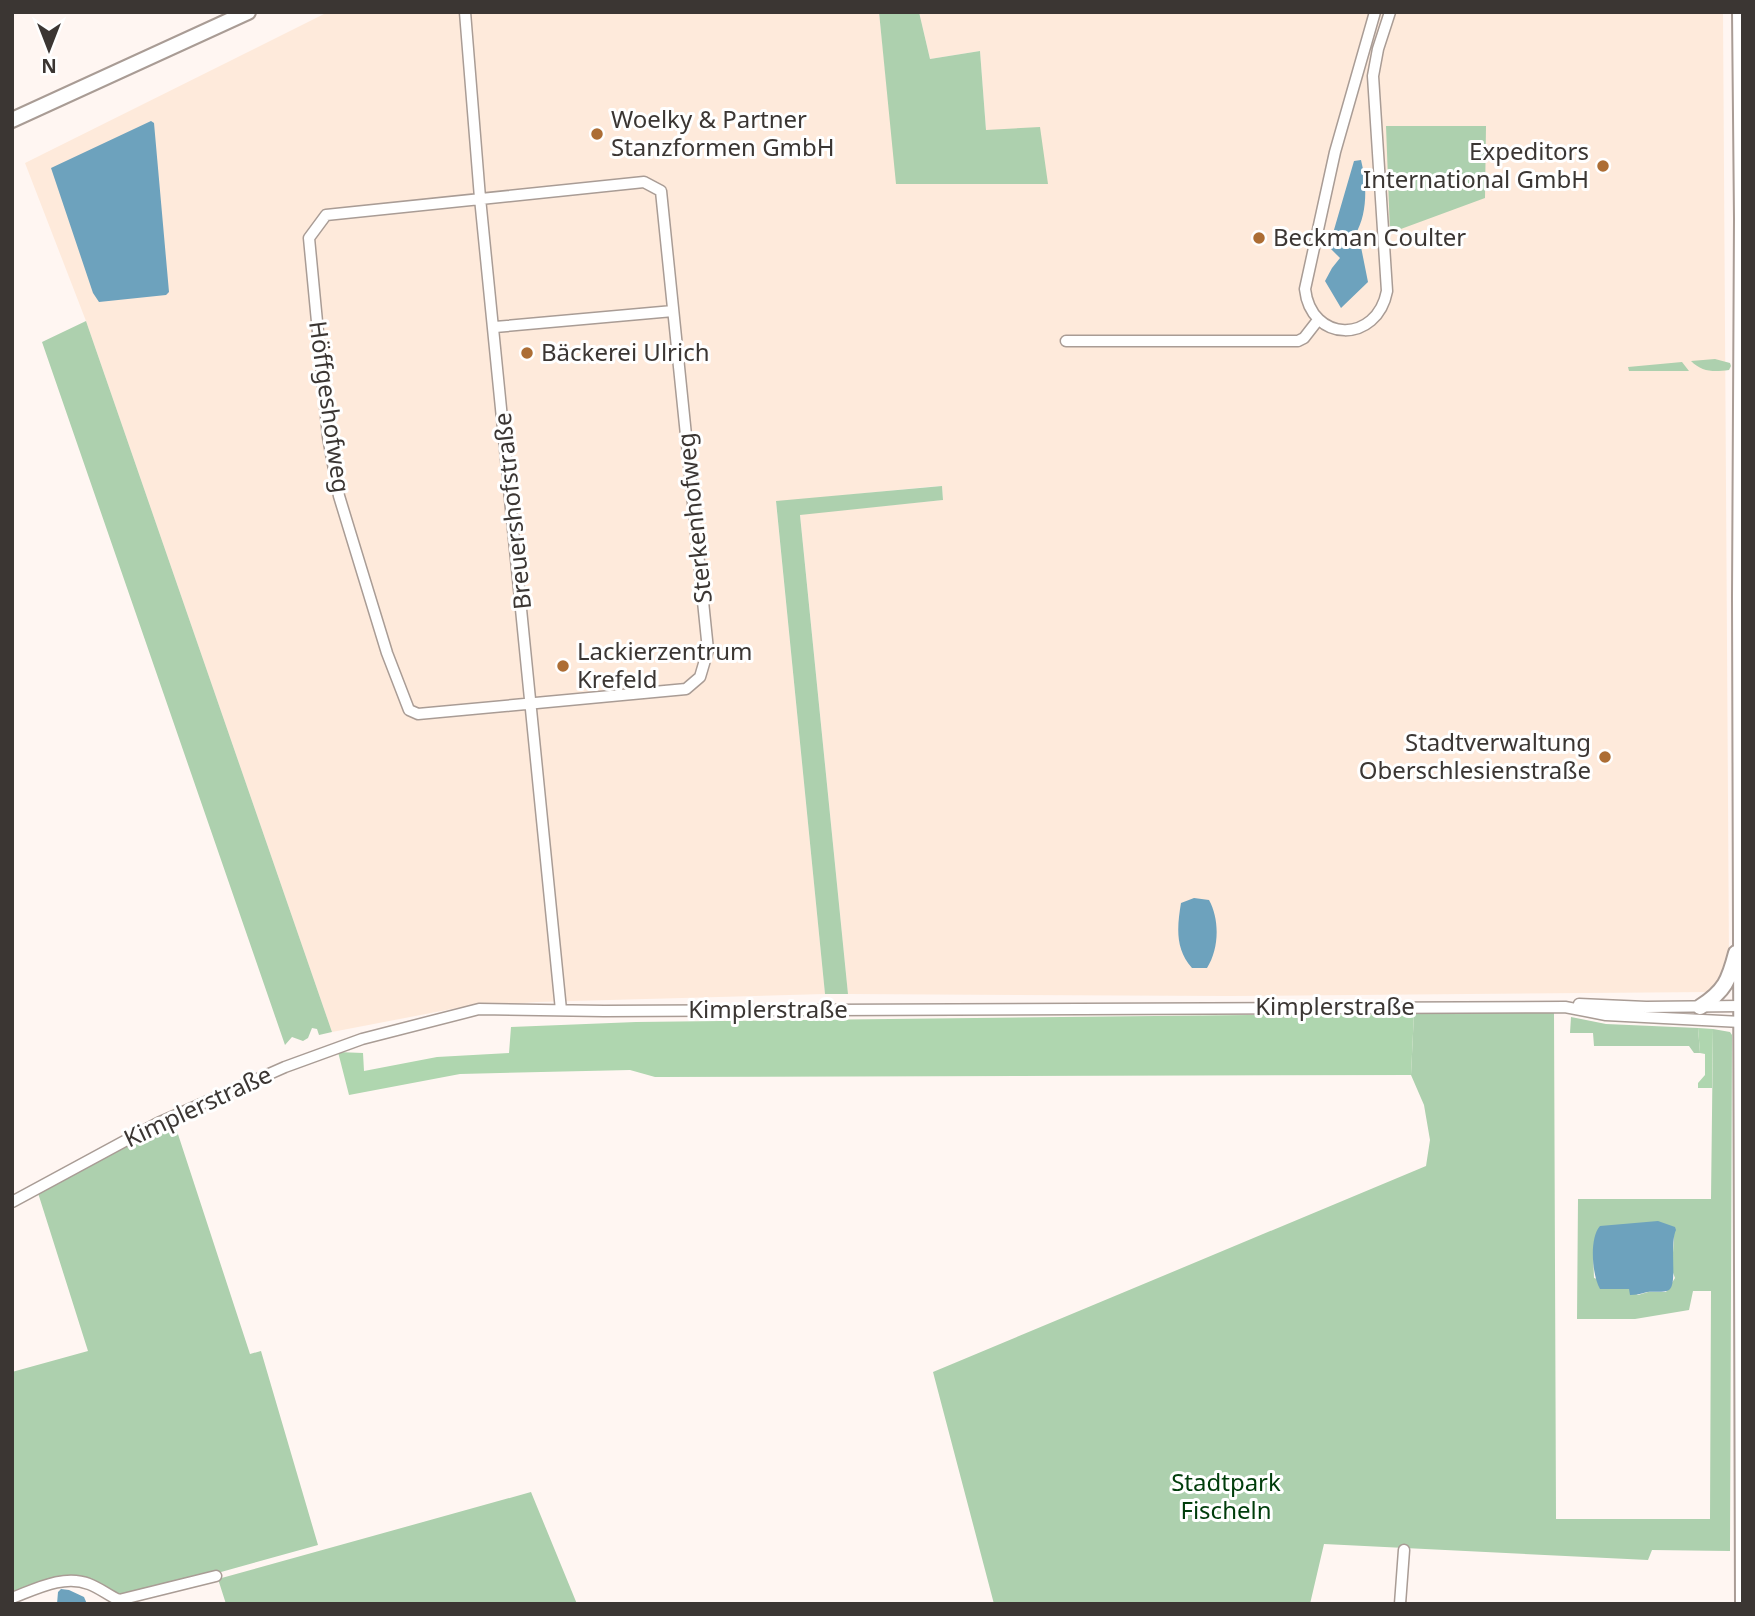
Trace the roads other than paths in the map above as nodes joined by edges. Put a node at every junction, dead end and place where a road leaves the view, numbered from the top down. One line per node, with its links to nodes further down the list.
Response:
1 (247, 12): 6 (main road)
2 (465, 12): 7 (street, Breuershofstraße)
3 (1375, 12): 9 (street)
4 (1390, 12): 9 (street)
5 (1740, 12): 13 (main road)
6 (12, 120)
7 (481, 198): 8 (street, Sterkenhofweg); 10 (street, Breuershofstraße); 12 (street, Höffgeshofweg)
8 (673, 311): 10 (street); 12 (street, Sterkenhofweg)
9 (1318, 320): 11 (street)
10 (495, 327): 12 (street, Breuershofstraße)
11 (1066, 341)
12 (531, 703): 17 (street, Breuershofstraße)
13 (1741, 931): 14 (main road); 15 (main road)
14 (1700, 1006): 15 (street, Kimplerstraße); 16 (street, Kimplerstraße)
15 (1741, 1006): 18 (main road)
16 (1565, 1007): 17 (street, Kimplerstraße); 18 (street, Kimplerstraße)
17 (561, 1010): 19 (street, Kimplerstraße)
18 (1741, 1022): 24 (main road)
19 (12, 1202)
20 (1404, 1550): 23 (street)
21 (216, 1576): 22 (street)
22 (12, 1598)
23 (1400, 1604)
24 (1742, 1604)

